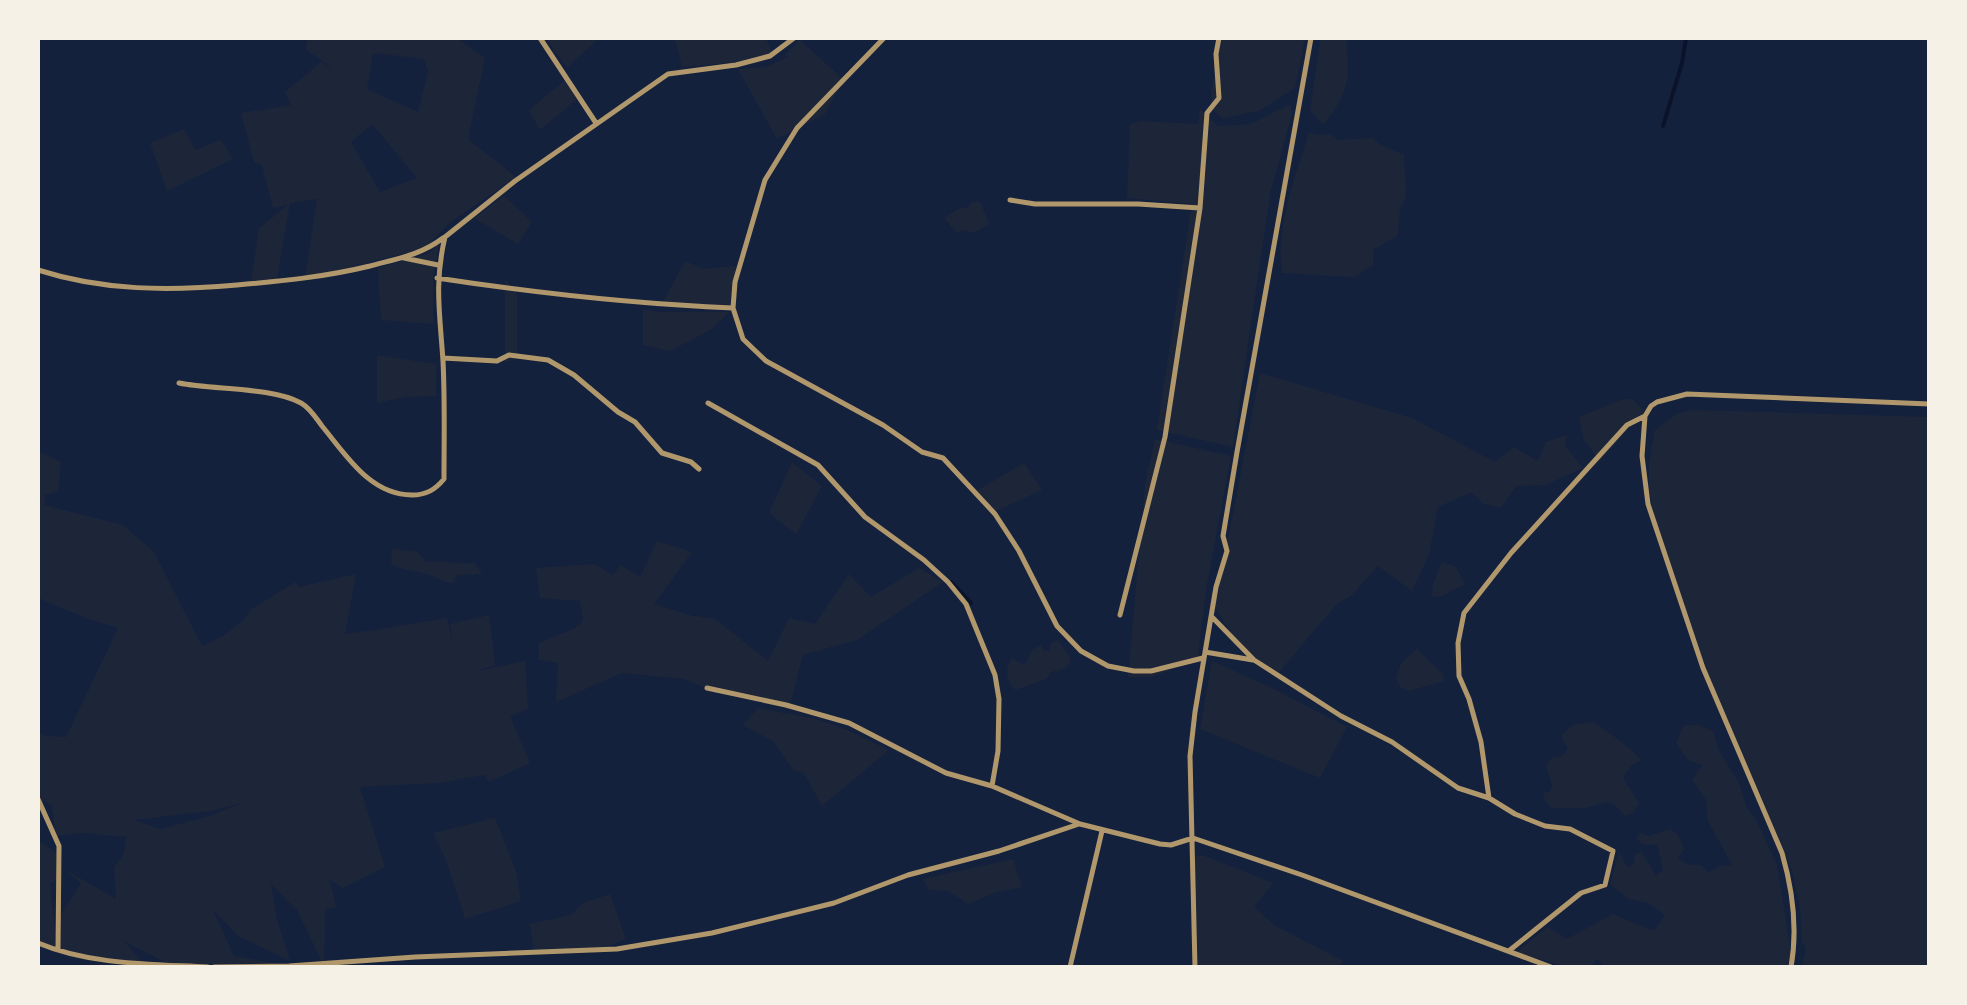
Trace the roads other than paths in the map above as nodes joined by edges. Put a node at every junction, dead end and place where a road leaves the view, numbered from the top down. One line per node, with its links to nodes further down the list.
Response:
1 (540, 38): 6 (street)
2 (794, 38): 6 (street)
3 (884, 38): 14 (street)
4 (1219, 38): 8 (street)
5 (1311, 38): 22 (street)
6 (596, 123): 9 (street)
7 (1010, 200): 8 (street)
8 (1200, 208): 21 (street)
9 (445, 237): 10 (street); 11 (street)
10 (403, 257): 11 (street); 12 (street)
11 (438, 265): 13 (street)
12 (38, 270)
13 (437, 278): 14 (street); 15 (street)
14 (733, 308): 23 (street)
15 (443, 358): 16 (street); 20 (street)
16 (179, 383)
17 (708, 403): 26 (street)
18 (1929, 404): 19 (street)
19 (1645, 416): 27 (street); 42 (street)
20 (699, 469)
21 (1120, 615)
22 (1212, 616): 23 (street); 24 (street)
23 (1204, 655): 24 (street); 31 (street)
24 (1254, 660): 27 (street)
25 (707, 688): 26 (street)
26 (992, 786): 29 (street)
27 (1489, 798): 34 (street)
28 (38, 799): 33 (street)
29 (1080, 824): 30 (street); 38 (street)
30 (1102, 831): 31 (street); 39 (street)
31 (1193, 838): 34 (street); 40 (street)
32 (38, 943): 33 (street)
33 (58, 950): 35 (street)
34 (1510, 950): 41 (street)
35 (81, 956): 36 (street); 37 (street)
36 (83, 967)
37 (208, 967)
38 (214, 967)
39 (1070, 967)
40 (1195, 967)
41 (1551, 967)
42 (1791, 967)

